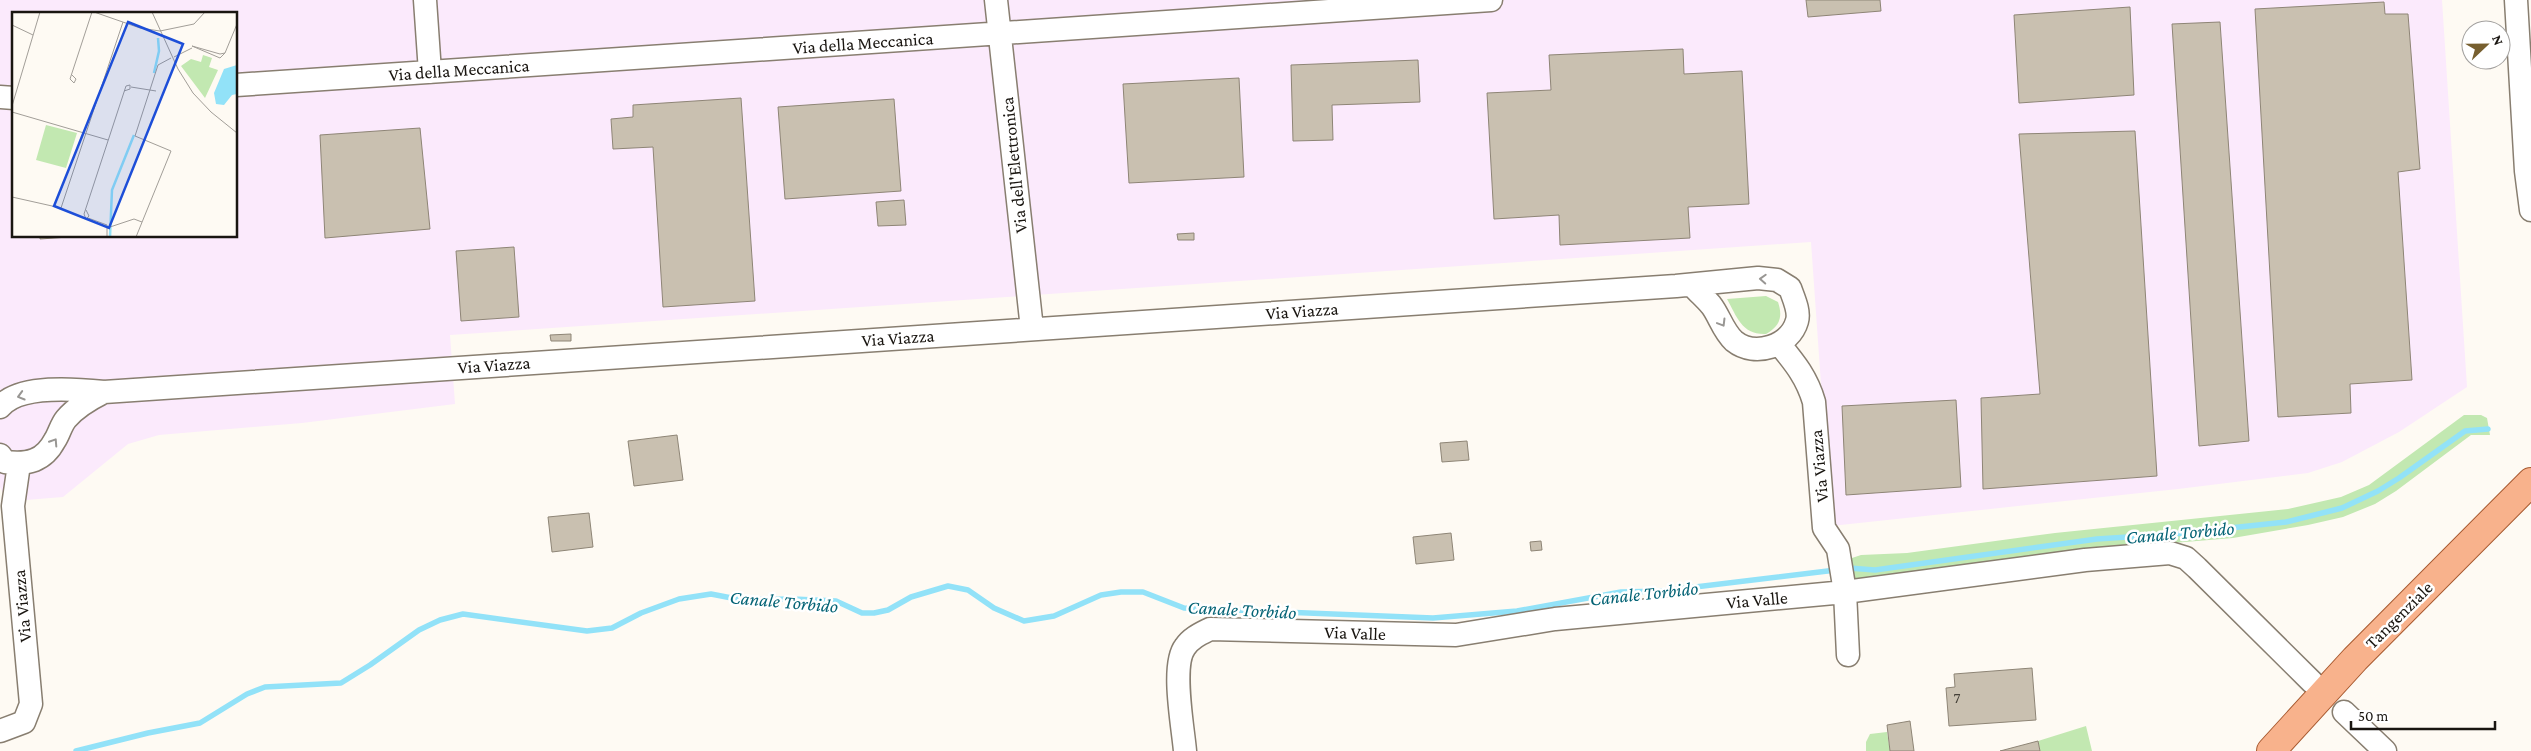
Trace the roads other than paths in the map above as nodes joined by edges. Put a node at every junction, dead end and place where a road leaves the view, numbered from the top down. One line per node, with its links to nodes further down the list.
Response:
1 (425, 0): 6 (street)
2 (996, 0): 5 (street, Via dell'Elettronica)
3 (1490, 0): 5 (street, Via della Meccanica)
4 (2516, 0): 8 (street)
5 (999, 34): 6 (street, Via della Meccanica); 10 (street, Via dell'Elettronica)
6 (430, 72): 7 (street, Via della Meccanica)
7 (238, 84)
8 (2531, 210)
9 (1692, 285): 10 (street, Via Viazza); 11 (street, one-way to 11); 11 (street, Via Viazza, one-way to 9)
10 (1032, 329): 12 (street, Via Viazza)
11 (1780, 345): 16 (street, Via Viazza)
12 (104, 392): 13 (street, Via Viazza, one-way to 13); 14 (street, Via Viazza, one-way to 12)
13 (0, 408)
14 (9, 459): 20 (street, Via Viazza)
15 (2531, 482): 22 (main road, Tangenziale)
16 (1845, 592): 17 (street, Via Viazza); 18 (street, Via Valle); 21 (street, Via Valle)
17 (1848, 655)
18 (2312, 682)
19 (2344, 712): 23 (street)
20 (0, 731)
21 (1185, 751)
22 (2271, 751)
23 (2384, 751)

